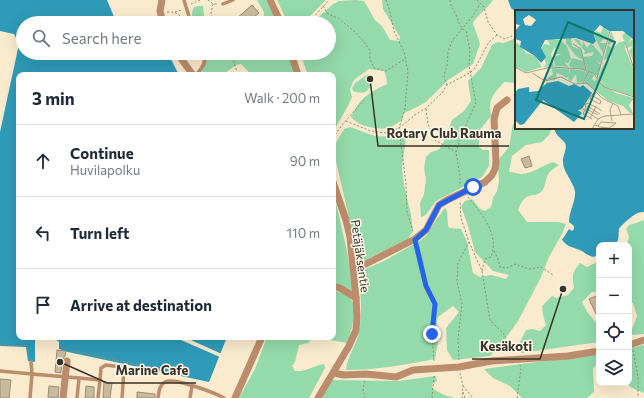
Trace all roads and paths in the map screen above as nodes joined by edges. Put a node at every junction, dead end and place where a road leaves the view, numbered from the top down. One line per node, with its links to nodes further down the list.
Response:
1 (162, 0): 15 (street)
2 (184, 0): 17 (lane)
3 (208, 0): 10 (path)
4 (233, 0): 11 (lane)
5 (270, 0): 19 (street)
6 (329, 0): 13 (path)
7 (386, 0): 26 (path)
8 (450, 0): 23 (path)
9 (477, 0): 12 (path)
10 (213, 4): 11 (path); 18 (path)
11 (223, 4)
12 (480, 4): 23 (path); 25 (path)
13 (323, 6): 20 (path); 21 (path)
14 (168, 12): 16 (path)
15 (161, 16)
16 (180, 16)
17 (189, 16)
18 (212, 16)
19 (277, 16)
20 (314, 16)
21 (333, 16)
22 (336, 17): 26 (path)
23 (462, 29): 35 (path); 36 (path)
24 (515, 34): 25 (path)
25 (496, 35): 35 (path)
26 (405, 59): 41 (path)
27 (182, 60): 31 (street)
28 (205, 60): 32 (lane)
29 (234, 60): 33 (path)
30 (293, 60): 34 (street)
31 (191, 72)
32 (199, 72)
33 (237, 72)
34 (297, 72)
35 (470, 72): 36 (path); 43 (path)
36 (447, 85): 39 (path)
37 (364, 100): 40 (path)
38 (507, 100): 45 (street)
39 (426, 108): 41 (path); 43 (path)
40 (346, 121): 41 (path); 42 (path)
41 (400, 128): 46 (path)
42 (336, 134)
43 (456, 152): 45 (path)
44 (336, 191): 49 (street, Petäjäksentie)
45 (462, 193): 46 (street); 47 (path); 48 (path)
46 (415, 240): 49 (street); 66 (path)
47 (469, 242): 50 (path); 65 (path)
48 (493, 250): 50 (path); 51 (path)
49 (354, 270): 53 (street, Petäjäksentie)
50 (482, 271): 62 (path)
51 (553, 275)
52 (336, 287): 53 (street)
53 (356, 298): 68 (street, Petäjäksentie)
54 (261, 340): 86 (street)
55 (644, 340): 56 (street)
56 (632, 344)
57 (0, 345): 58 (path)
58 (27, 346)
59 (632, 349): 94 (path)
60 (73, 351): 71 (path)
61 (596, 351): 62 (street)
62 (518, 360): 65 (street); 93 (path)
63 (67, 361): 72 (street)
64 (32, 362): 69 (lane)
65 (459, 367): 66 (street); 76 (path)
66 (434, 368): 70 (street); 89 (path)
67 (0, 371): 69 (lane)
68 (334, 373): 70 (street); 87 (street, Petäjäksentie)
69 (32, 374): 72 (lane); 78 (lane)
70 (366, 374): 88 (path)
71 (186, 375)
72 (65, 377): 73 (lane); 79 (street)
73 (79, 378): 74 (lane); 80 (lane)
74 (100, 380): 81 (lane); 82 (lane)
75 (192, 386): 83 (lane); 84 (lane); 85 (lane)
76 (463, 386): 77 (path); 92 (path)
77 (462, 392): 90 (path); 91 (path)
78 (30, 398)
79 (64, 398)
80 (77, 398)
81 (98, 398)
82 (122, 398)
83 (158, 398)
84 (190, 398)
85 (224, 398)
86 (235, 398)
87 (318, 398)
88 (365, 398)
89 (432, 398)
90 (462, 398)
91 (465, 398)
92 (474, 398)
93 (517, 398)
94 (638, 398)

